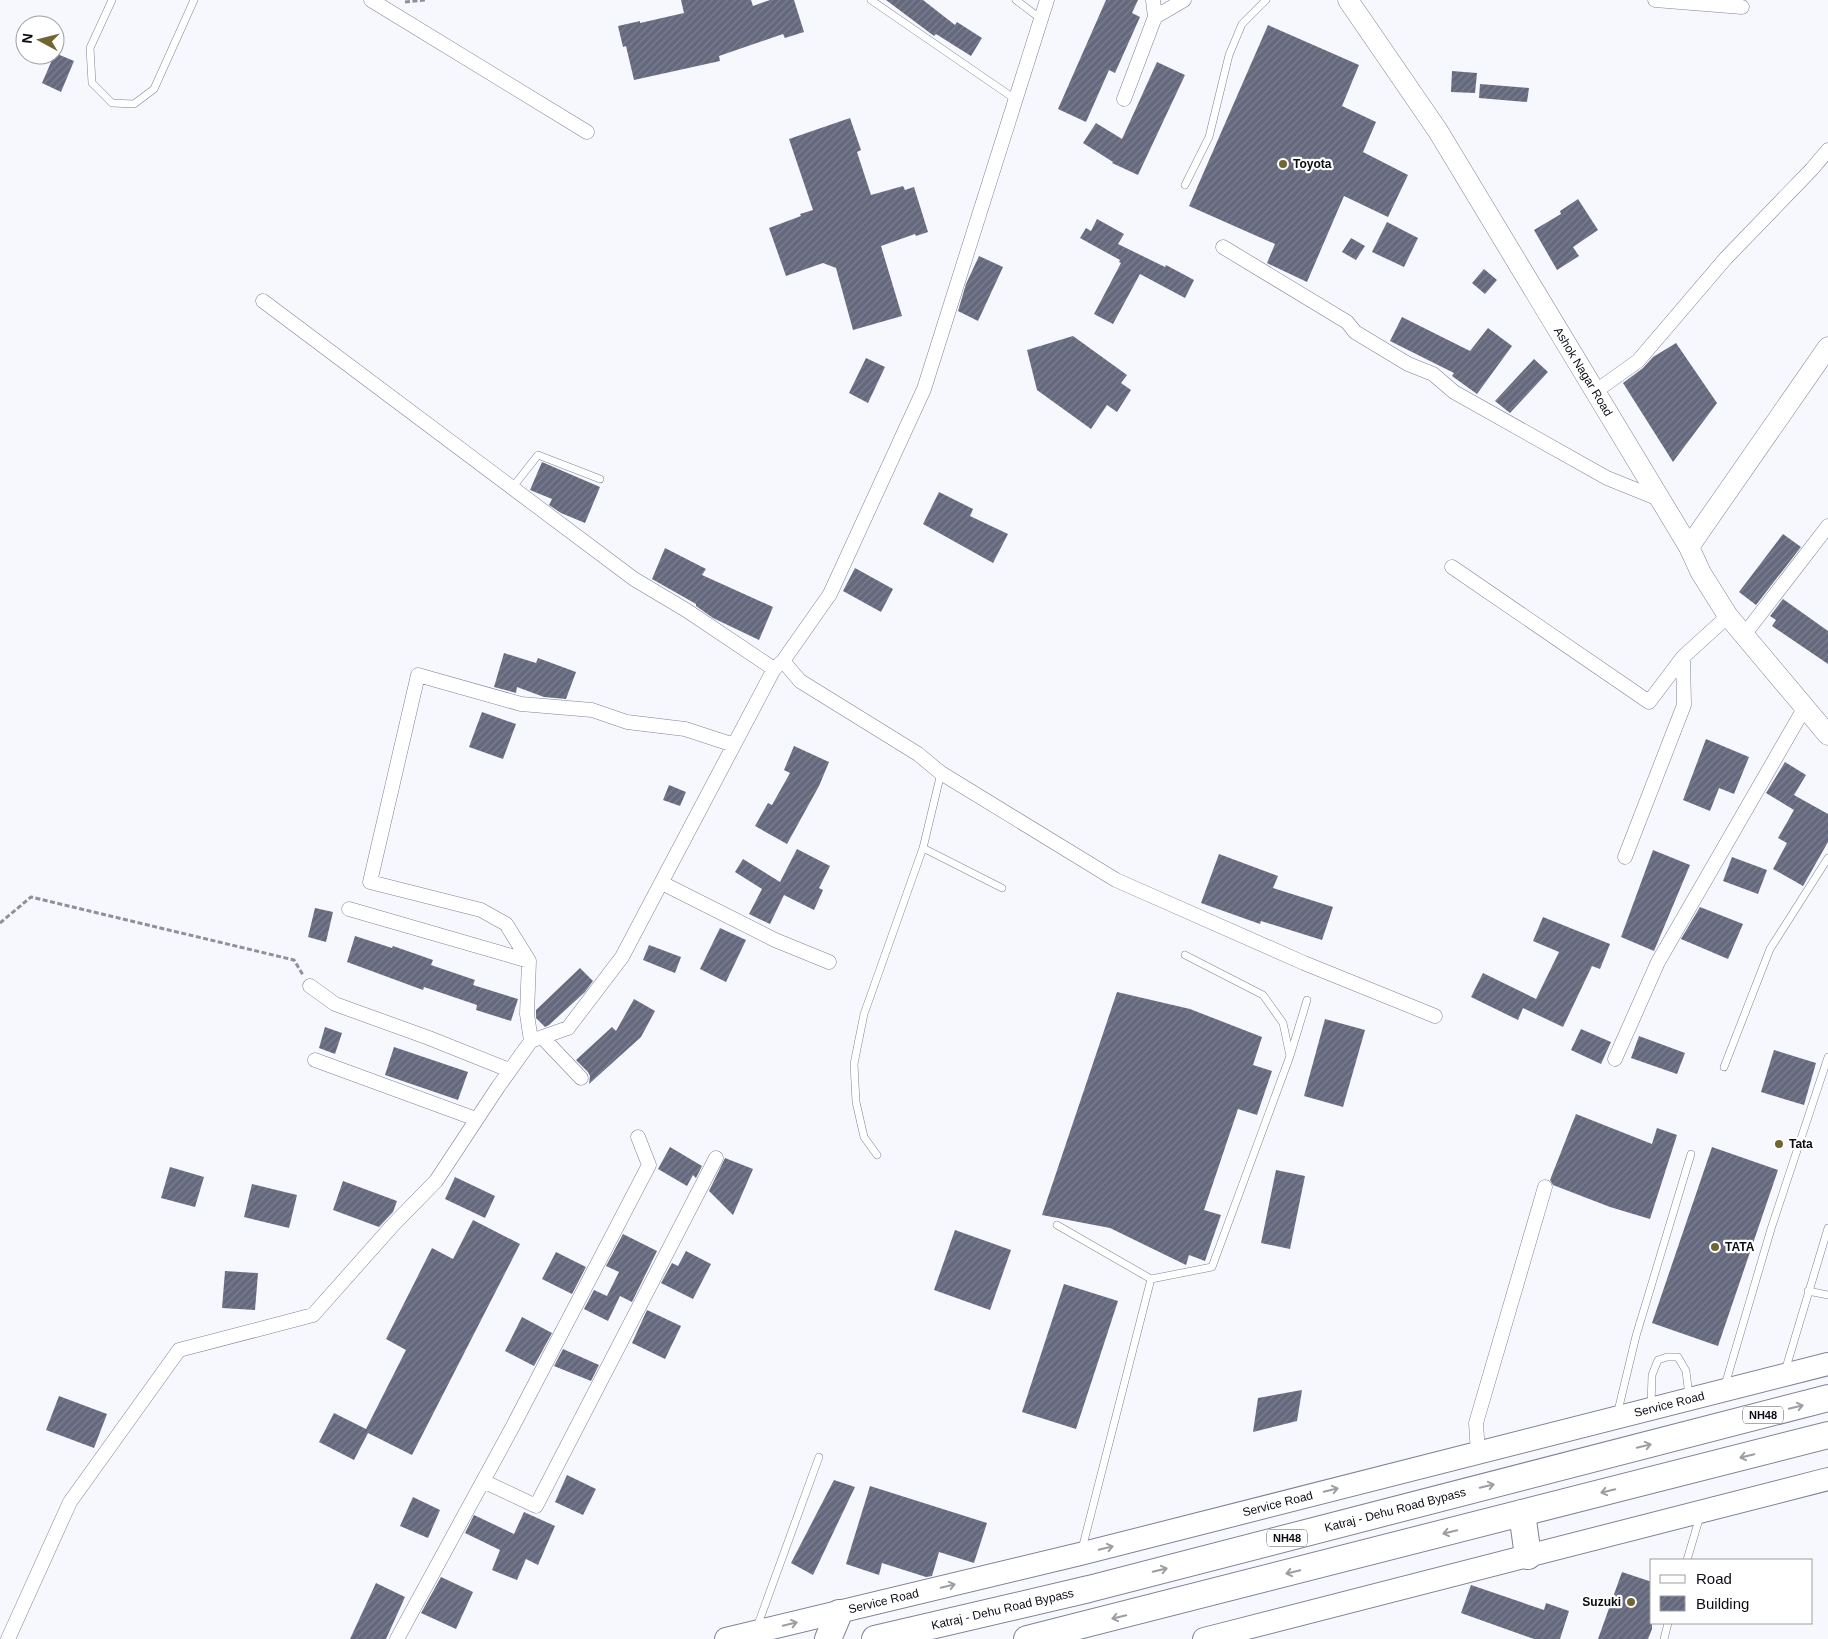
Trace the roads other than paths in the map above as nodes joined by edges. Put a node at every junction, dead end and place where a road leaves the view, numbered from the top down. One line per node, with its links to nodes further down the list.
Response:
1 (112, 0): 2 (lane)
2 (194, 0)
3 (371, 0): 17 (street)
4 (871, 0): 15 (lane)
5 (1016, 0): 14 (lane)
6 (1047, 0): 14 (street)
7 (1153, 0): 13 (street)
8 (1184, 0): 13 (street)
9 (1266, 0): 19 (lane)
10 (1348, 0): 23 (street, Ashok Nagar Road)
11 (1655, 0): 12 (street)
12 (1742, 7)
13 (1154, 17): 16 (street)
14 (1041, 19): 15 (street)
15 (1015, 99): 33 (street)
16 (1124, 99)
17 (587, 132)
18 (1828, 150): 23 (street)
19 (1185, 185)
20 (1223, 247): 26 (street)
21 (263, 301): 25 (street)
22 (1828, 347): 28 (street)
23 (1596, 391): 26 (street, Ashok Nagar Road)
24 (600, 479): 25 (lane)
25 (512, 488): 33 (street)
26 (1659, 499): 28 (street, Ashok Nagar Road)
27 (1828, 526): 31 (street)
28 (1689, 547): 30 (street, Ashok Nagar Road)
29 (1452, 567): 32 (street)
30 (1728, 616): 31 (street, Ashok Nagar Road); 32 (street)
31 (1744, 635): 34 (street, Ashok Nagar Road)
32 (1683, 657): 39 (street)
33 (778, 665): 36 (street); 37 (street)
34 (1805, 707): 35 (street, Ashok Nagar Road); 53 (street)
35 (1828, 735)
36 (734, 745): 41 (street); 45 (street)
37 (940, 773): 38 (lane); 49 (street)
38 (923, 848): 42 (lane); 61 (lane)
39 (1625, 858)
40 (1828, 858): 55 (lane)
41 (662, 883): 46 (street); 50 (street)
42 (1002, 888)
43 (349, 909): 45 (street)
44 (1185, 955): 51 (lane)
45 (529, 961): 50 (street)
46 (829, 962)
47 (310, 986): 56 (street)
48 (1307, 1000): 51 (lane)
49 (1435, 1016)
50 (537, 1039): 56 (street); 57 (street)
51 (1290, 1056): 66 (lane)
52 (1828, 1057): 71 (lane)
53 (1616, 1059)
54 (316, 1060): 58 (street)
55 (1724, 1067)
56 (509, 1070): 58 (street)
57 (581, 1078)
58 (476, 1119): 89 (street)
59 (638, 1137): 80 (street)
60 (1691, 1154): 75 (lane)
61 (876, 1155)
62 (716, 1158): 80 (street)
63 (1545, 1187): 77 (street)
64 (1057, 1225): 66 (lane)
65 (1828, 1228): 67 (lane)
66 (1151, 1279): 83 (lane)
67 (1808, 1291): 68 (lane); 70 (lane)
68 (1828, 1295)
69 (1828, 1364): 70 (main road, Service Road)
70 (1784, 1375): 71 (main road, Service Road)
71 (1724, 1390): 73 (main road, Service Road)
72 (1828, 1398): 93 (highway, Katraj - Dehu Road Bypass / NH48, one-way to 72)
73 (1689, 1399): 74 (main road, Service Road); 74 (lane)
74 (1651, 1409): 75 (main road, Service Road)
75 (1617, 1417): 77 (main road, Service Road)
76 (1828, 1435): 82 (highway, one-way to 82)
77 (1478, 1453): 83 (main road, Service Road, one-way to 77)
78 (819, 1457): 88 (lane)
79 (1828, 1479): 81 (main road)
80 (483, 1481): 90 (street)
81 (1702, 1511): 84 (main road); 85 (lane)
82 (1522, 1514): 84 (highway); 94 (highway, one-way to 94)
83 (1080, 1554): 86 (main road, Service Road, one-way to 83)
84 (1528, 1556): 95 (main road)
85 (1687, 1559)
86 (839, 1612): 88 (main road, Service Road, one-way to 86); 92 (highway)
87 (1668, 1624): 96 (lane)
88 (755, 1632): 91 (main road, Service Road)
89 (8, 1639)
90 (397, 1639)
91 (726, 1639)
92 (828, 1639)
93 (875, 1639)
94 (1027, 1639)
95 (1204, 1639)
96 (1664, 1639)

